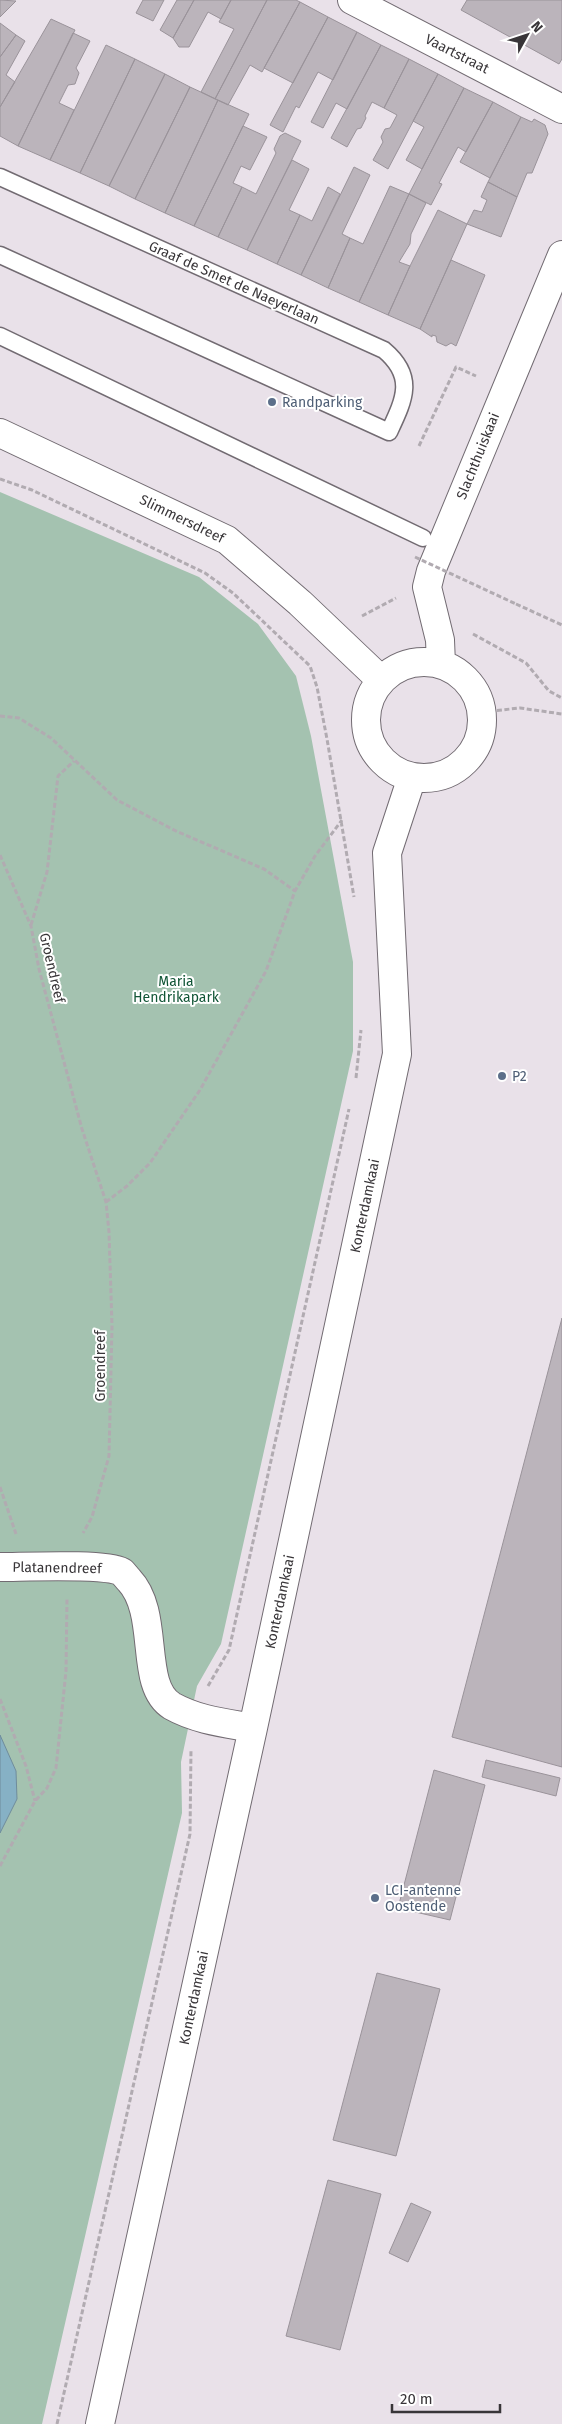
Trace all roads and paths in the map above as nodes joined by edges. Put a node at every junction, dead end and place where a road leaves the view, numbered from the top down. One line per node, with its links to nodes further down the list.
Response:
1 (352, 0): 2 (street, Vaartstraat)
2 (562, 109)
3 (0, 177): 4 (lane, Graaf de Smet de Naeyerlaan)
4 (0, 255)
5 (562, 255): 15 (street, Slachthuiskaai)
6 (0, 336): 13 (lane)
7 (456, 367): 9 (path)
8 (0, 433): 11 (street)
9 (419, 446)
10 (0, 447): 11 (street, Slimmersdreef)
11 (36, 449): 18 (street, Slimmersdreef)
12 (0, 478): 20 (path)
13 (423, 538)
14 (415, 557): 16 (path, bridge)
15 (427, 587): 18 (path); 19 (street)
16 (562, 625)
17 (465, 629): 22 (path)
18 (332, 633): 20 (path); 21 (street, Slimmersdreef)
19 (441, 664): 21 (street); 23 (street)
20 (310, 666): 28 (path)
21 (381, 680): 27 (street)
22 (562, 698)
23 (482, 712): 24 (path); 27 (street)
24 (562, 714)
25 (0, 716): 26 (path)
26 (74, 761): 30 (path); 32 (path)
27 (412, 777): 43 (street, Konterdamkaai)
28 (342, 820): 30 (path); 31 (path)
29 (0, 855): 32 (path)
30 (295, 891): 36 (path)
31 (356, 906)
32 (31, 926): 36 (path, Groendreef)
33 (362, 1020): 34 (path)
34 (354, 1087)
35 (350, 1106): 42 (path)
36 (106, 1202): 40 (path, Groendreef)
37 (0, 1487): 39 (path)
38 (0, 1567): 39 (street, Platanendreef)
39 (28, 1567): 40 (street, Platanendreef)
40 (73, 1567): 42 (street, Platanendreef); 44 (path, Groendreef)
41 (0, 1699): 44 (path)
42 (196, 1717): 43 (street, Platanendreef); 46 (path)
43 (253, 1728): 47 (street, Konterdamkaai)
44 (35, 1801): 45 (path, Groendreef)
45 (0, 1866)
46 (57, 2424)
47 (100, 2424)

